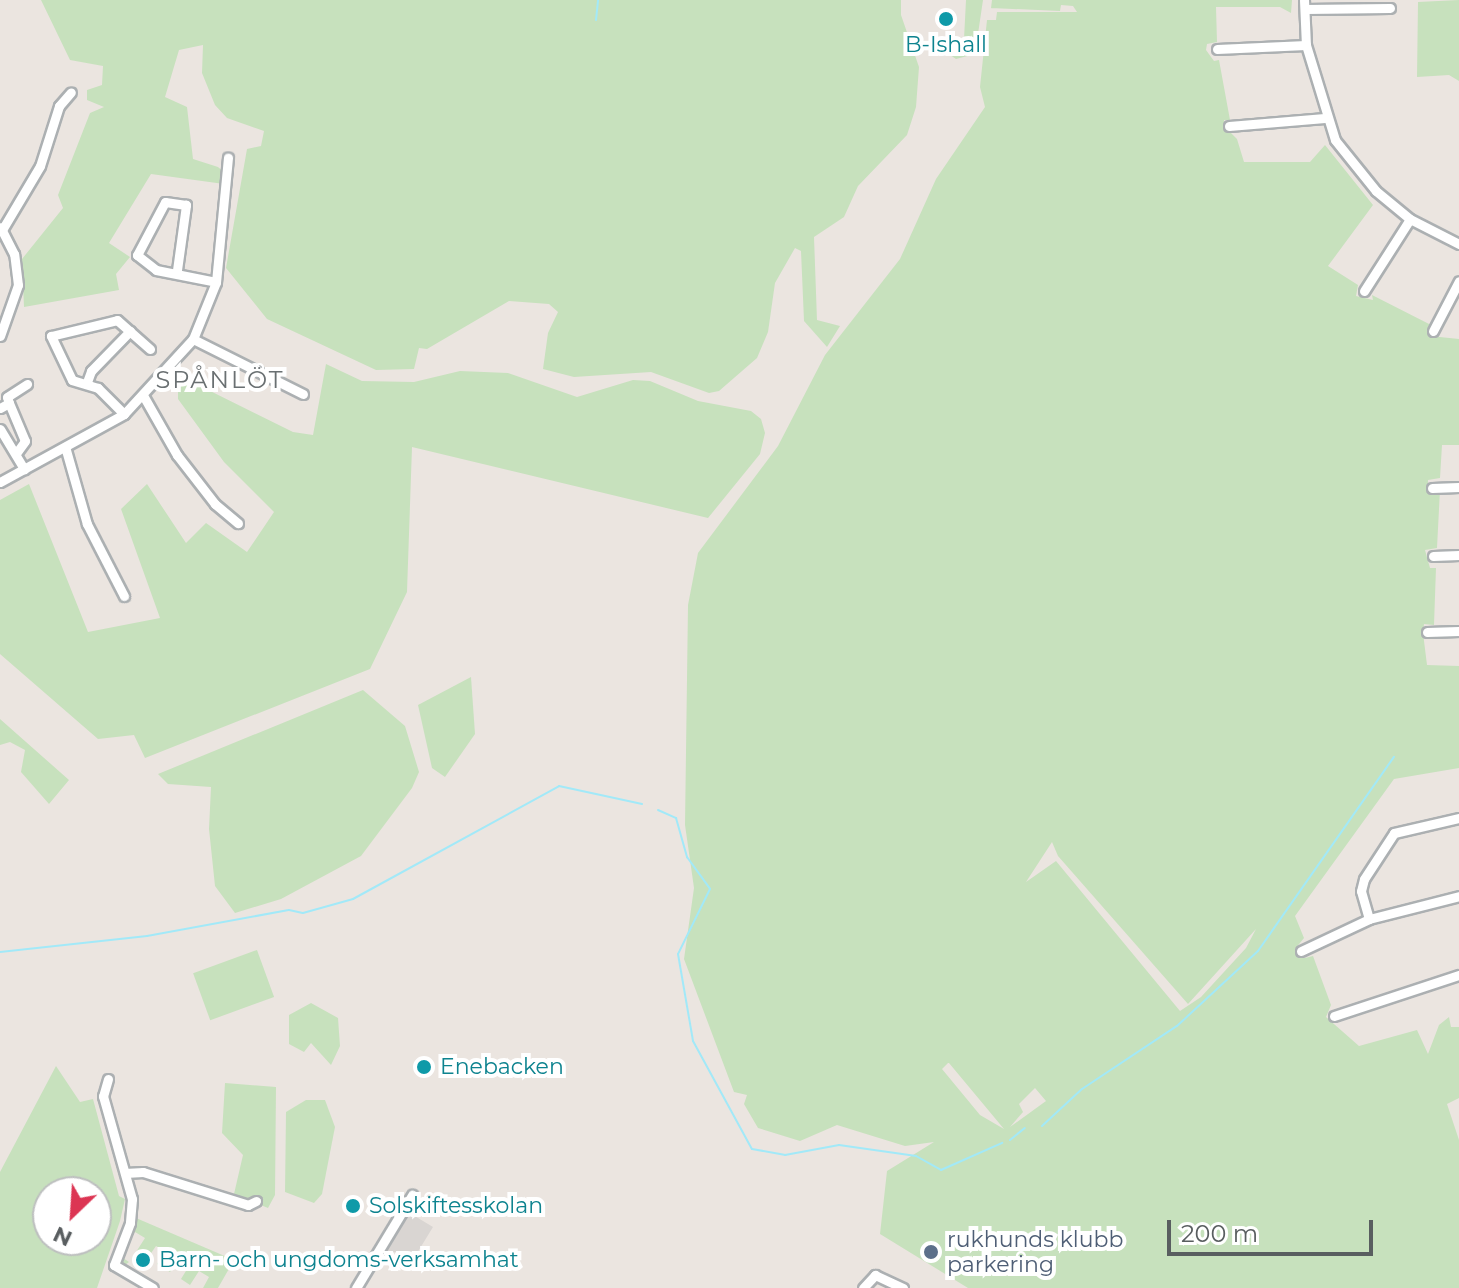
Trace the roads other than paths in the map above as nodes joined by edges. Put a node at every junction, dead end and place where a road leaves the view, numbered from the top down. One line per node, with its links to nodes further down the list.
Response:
1 (1304, 4): 2 (street); 3 (street)
2 (1390, 8)
3 (1306, 45): 4 (street); 6 (street)
4 (1217, 49)
5 (71, 92): 10 (street)
6 (1325, 118): 7 (street); 9 (street)
7 (1229, 126)
8 (228, 158): 15 (street)
9 (1410, 219): 11 (street); 16 (street)
10 (1, 228): 12 (street)
11 (1459, 244)
12 (5, 245): 19 (street)
13 (177, 270): 13 (street); 15 (street)
14 (1459, 281): 18 (street)
15 (216, 282): 20 (street)
16 (1364, 291)
17 (130, 331): 21 (street); 22 (street); 23 (street)
18 (1433, 331)
19 (0, 336)
20 (193, 339): 26 (street); 27 (street)
21 (150, 349)
22 (72, 380): 23 (street); 25 (street)
23 (87, 382): 29 (street)
24 (27, 384): 28 (street)
25 (75, 391)
26 (303, 394)
27 (144, 397): 29 (street); 37 (street)
28 (4, 405): 32 (street)
29 (124, 414): 31 (street)
30 (0, 429): 32 (street)
31 (66, 450): 33 (street); 40 (street)
32 (17, 452): 33 (street)
33 (24, 469): 34 (street)
34 (0, 482)
35 (1459, 487): 36 (street)
36 (1432, 488)
37 (238, 523)
38 (1459, 555): 39 (street)
39 (1433, 556)
40 (124, 596)
41 (1459, 631): 42 (street)
42 (1427, 632)
43 (1459, 818): 45 (street)
44 (1459, 896): 45 (street)
45 (1369, 919): 46 (street)
46 (1301, 951)
47 (1459, 975): 48 (street)
48 (1334, 1016)
49 (108, 1079): 50 (street)
50 (125, 1173): 52 (street); 53 (street)
51 (412, 1195): 54 (street)
52 (256, 1201)
53 (153, 1288)
54 (356, 1288)
55 (863, 1288): 56 (street)
56 (903, 1288)

